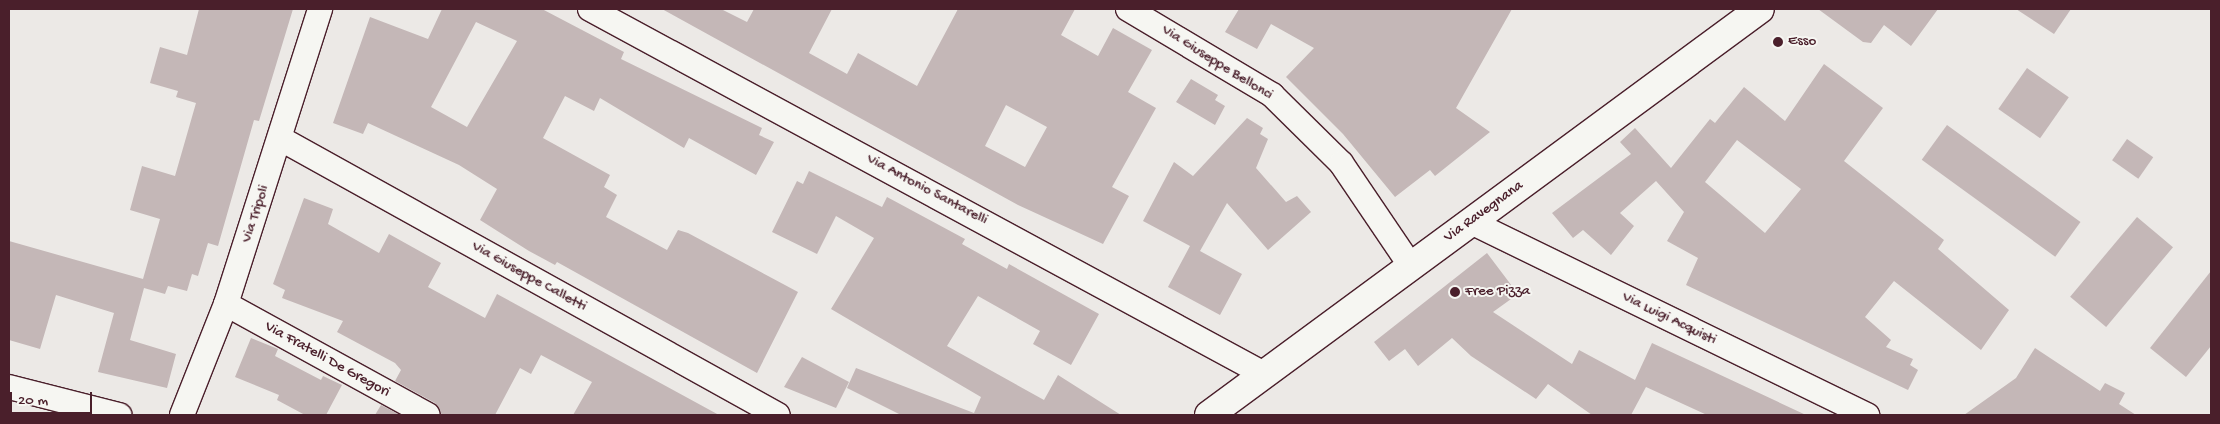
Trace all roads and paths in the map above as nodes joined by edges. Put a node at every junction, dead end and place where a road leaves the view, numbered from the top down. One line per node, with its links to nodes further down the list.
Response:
1 (320, 9): 5 (street, Via Tripoli)
2 (590, 9): 9 (street, Via Antonio Santarelli)
3 (1128, 9): 7 (street, Via Giuseppe Bellonci)
4 (1760, 9): 6 (main road, Via Ravegnana)
5 (281, 139): 8 (street, Via Tripoli); 14 (street, Via Giuseppe Calletti)
6 (1471, 222): 7 (main road, Via Ravegnana); 16 (street, Via Luigi Acquisti)
7 (1410, 264): 9 (main road, Via Ravegnana)
8 (226, 304): 12 (street, Via Tripoli); 13 (street, Via Fratelli De Gregori)
9 (1264, 374): 15 (main road, Via Ravegnana)
10 (9, 387): 11 (street)
11 (119, 415)
12 (182, 415)
13 (428, 415)
14 (778, 415)
15 (1209, 415)
16 (1867, 415)

